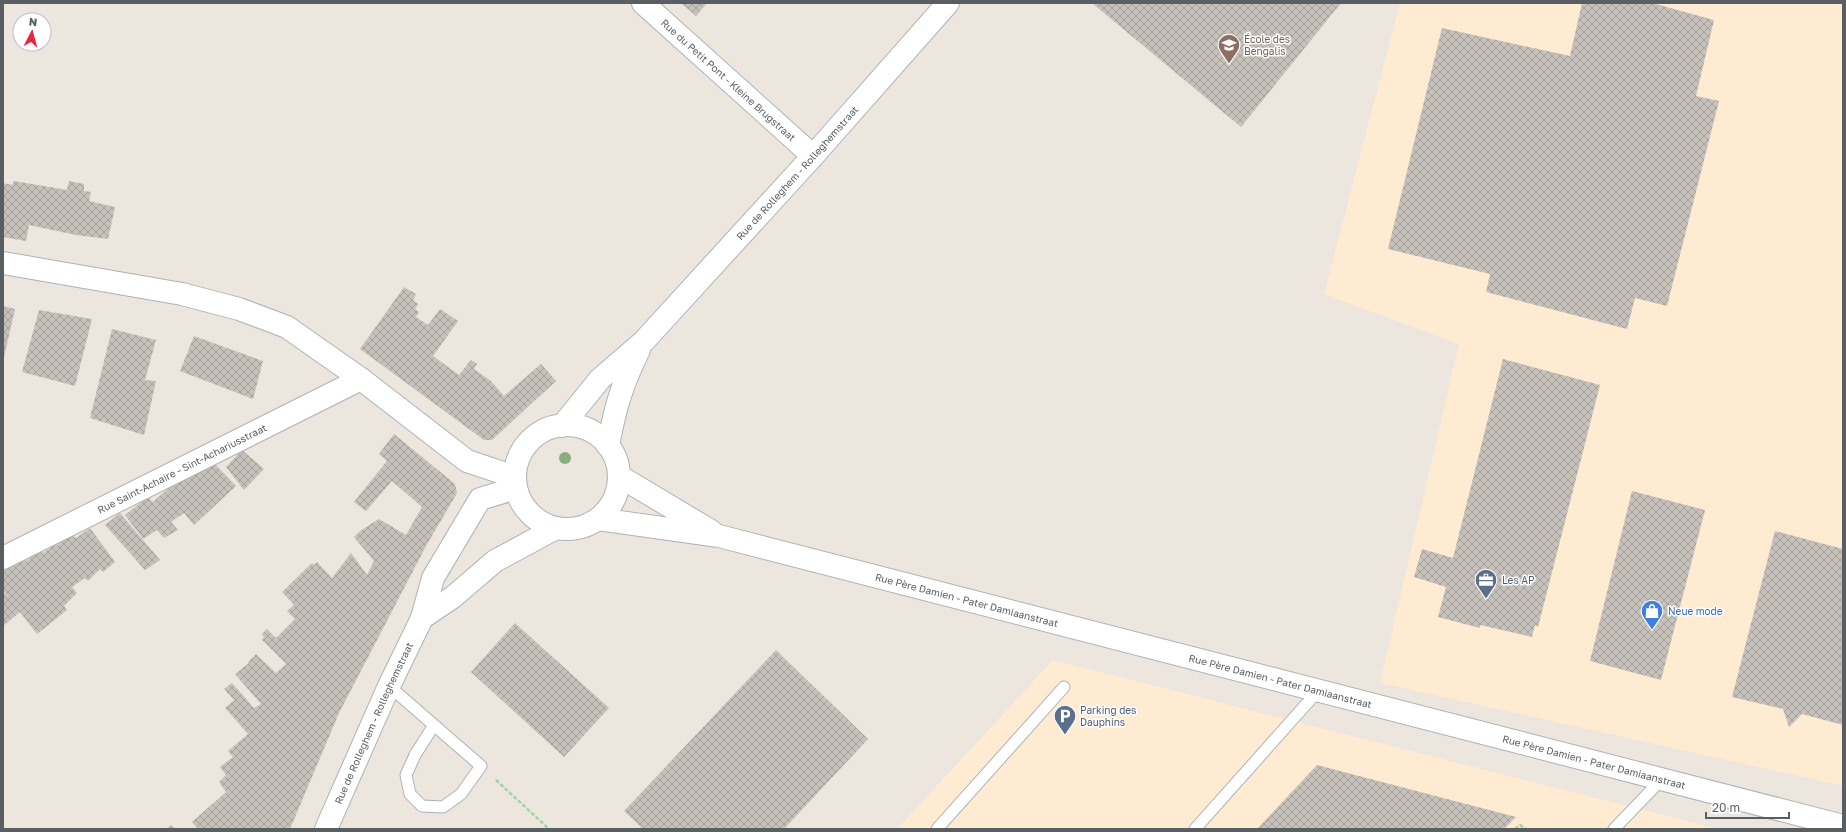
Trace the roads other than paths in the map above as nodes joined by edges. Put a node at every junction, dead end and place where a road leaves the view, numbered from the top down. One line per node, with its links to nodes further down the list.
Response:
1 (643, 3): 3 (street, Rue du Petit Pont - Kleine Brugstraat)
2 (948, 3): 3 (street, Rue de Rolleghem - Rolleghemstraat)
3 (813, 156): 5 (street, Rue de Rolleghem - Rolleghemstraat)
4 (3, 263): 6 (street)
5 (644, 340): 7 (street, Rue de Rolleghem - Rolleghemstraat); 8 (street, Rue de Rolleghem - Rolleghemstraat)
6 (361, 379): 10 (street); 14 (street, Rue Saint-Achaire - Sint-Achariusstraat)
7 (562, 426): 8 (street); 10 (street)
8 (608, 446): 9 (street)
9 (619, 476): 11 (street); 13 (street, Rue Père Damien - Pater Damiaanstraat)
10 (515, 482): 12 (street); 15 (street, Rue de Rolleghem - Rolleghemstraat)
11 (598, 519): 12 (street); 13 (street, Rue Père Damien - Pater Damiaanstraat)
12 (556, 528): 15 (street, Rue de Rolleghem - Rolleghemstraat)
13 (719, 536): 18 (street, Rue Père Damien - Pater Damiaanstraat)
14 (3, 558)
15 (422, 618): 16 (street, Rue de Rolleghem - Rolleghemstraat)
16 (389, 686): 19 (lane); 22 (street, Rue de Rolleghem - Rolleghemstraat)
17 (1064, 687): 23 (lane)
18 (1318, 692): 20 (street, Rue Père Damien - Pater Damiaanstraat); 24 (lane)
19 (434, 725): 19 (lane)
20 (1662, 779): 21 (street, Rue Père Damien - Pater Damiaanstraat); 25 (lane)
21 (1843, 826)
22 (326, 829)
23 (937, 829)
24 (1195, 829)
25 (1614, 829)

